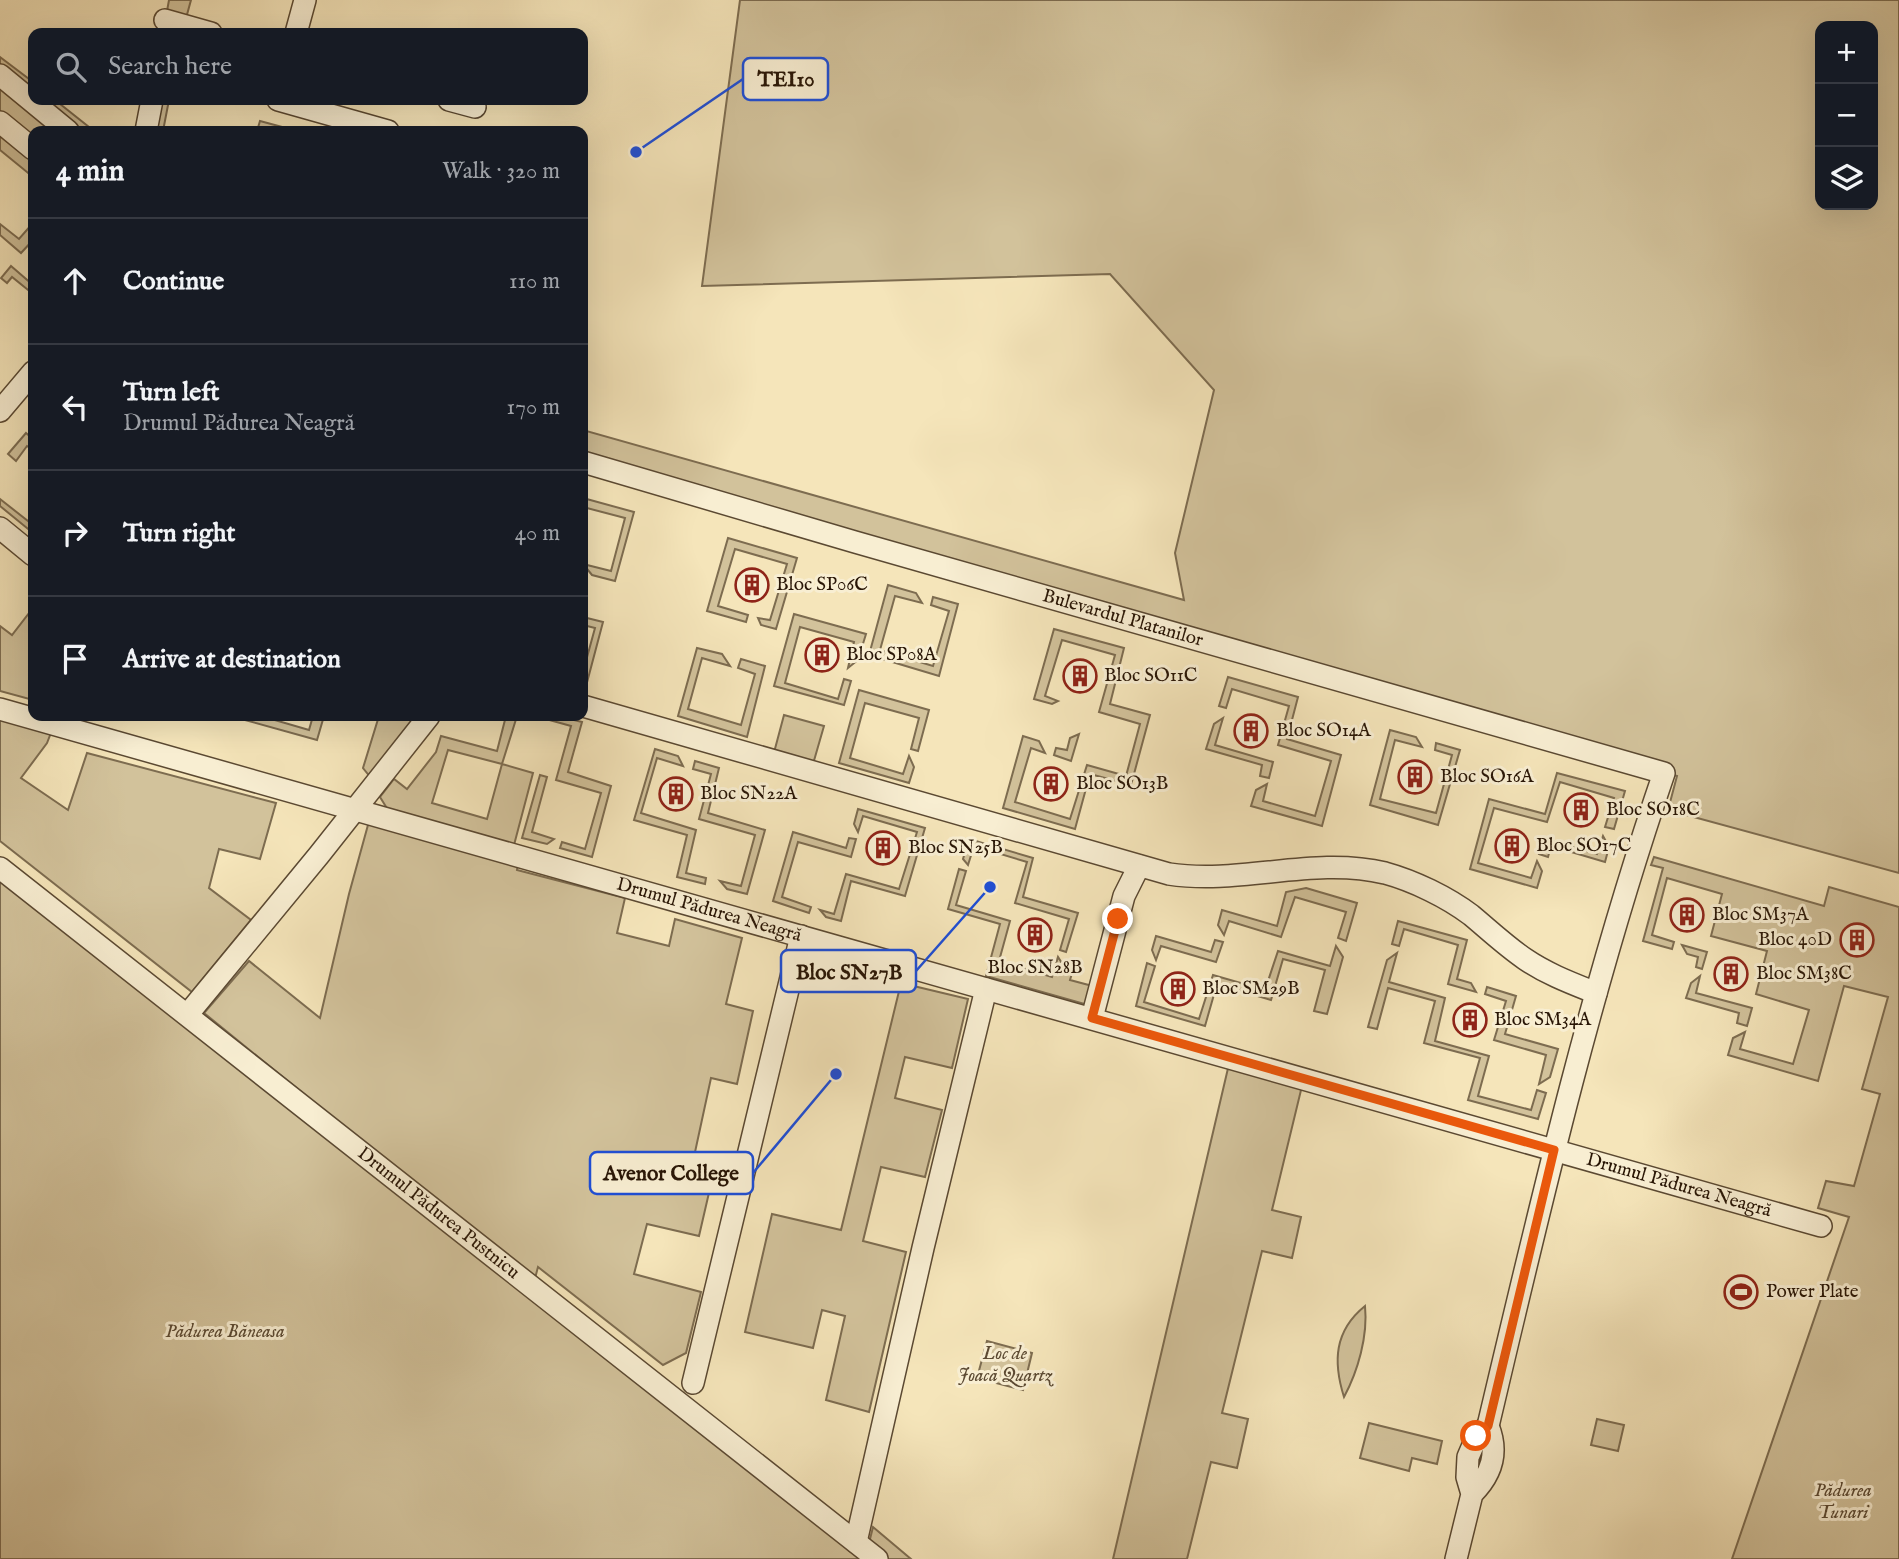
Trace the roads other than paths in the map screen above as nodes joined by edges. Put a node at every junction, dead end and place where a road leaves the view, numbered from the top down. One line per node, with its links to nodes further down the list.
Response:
1 (305, 0): 4 (street)
2 (166, 18): 3 (street)
3 (196, 28)
4 (297, 28)
5 (0, 75): 6 (street)
6 (28, 98)
7 (36, 105): 13 (street)
8 (151, 105): 14 (street)
9 (296, 105): 15 (street)
10 (468, 105): 11 (street)
11 (475, 107)
12 (0, 122): 16 (street)
13 (62, 126)
14 (147, 126)
15 (370, 126)
16 (28, 145)
17 (28, 378): 18 (street)
18 (0, 411)
19 (588, 463): 32 (street, Bulevardul Platanilor)
20 (0, 528): 21 (street)
21 (28, 551)
22 (588, 707): 28 (street)
23 (0, 709): 24 (street, Drumul Pădurea Neagră)
24 (28, 717)
25 (43, 721): 27 (street, Drumul Pădurea Neagră)
26 (425, 721): 27 (street)
27 (355, 809): 30 (street, Drumul Pădurea Neagră); 33 (street)
28 (1139, 866): 32 (street); 34 (street)
29 (0, 868): 33 (street, Drumul Pădurea Pustnicu)
30 (802, 936): 31 (street, Drumul Pădurea Neagră); 37 (street)
31 (986, 989): 34 (street, Drumul Pădurea Neagră); 38 (street)
32 (1596, 993): 35 (street)
33 (188, 1014): 38 (street, Drumul Pădurea Pustnicu)
34 (1092, 1018): 35 (street, Drumul Pădurea Neagră)
35 (1554, 1150): 36 (street, Drumul Pădurea Neagră); 40 (street)
36 (1821, 1226)
37 (693, 1383)
38 (856, 1542): 39 (street, Drumul Pădurea Pustnicu)
39 (877, 1559)
40 (1456, 1559)

